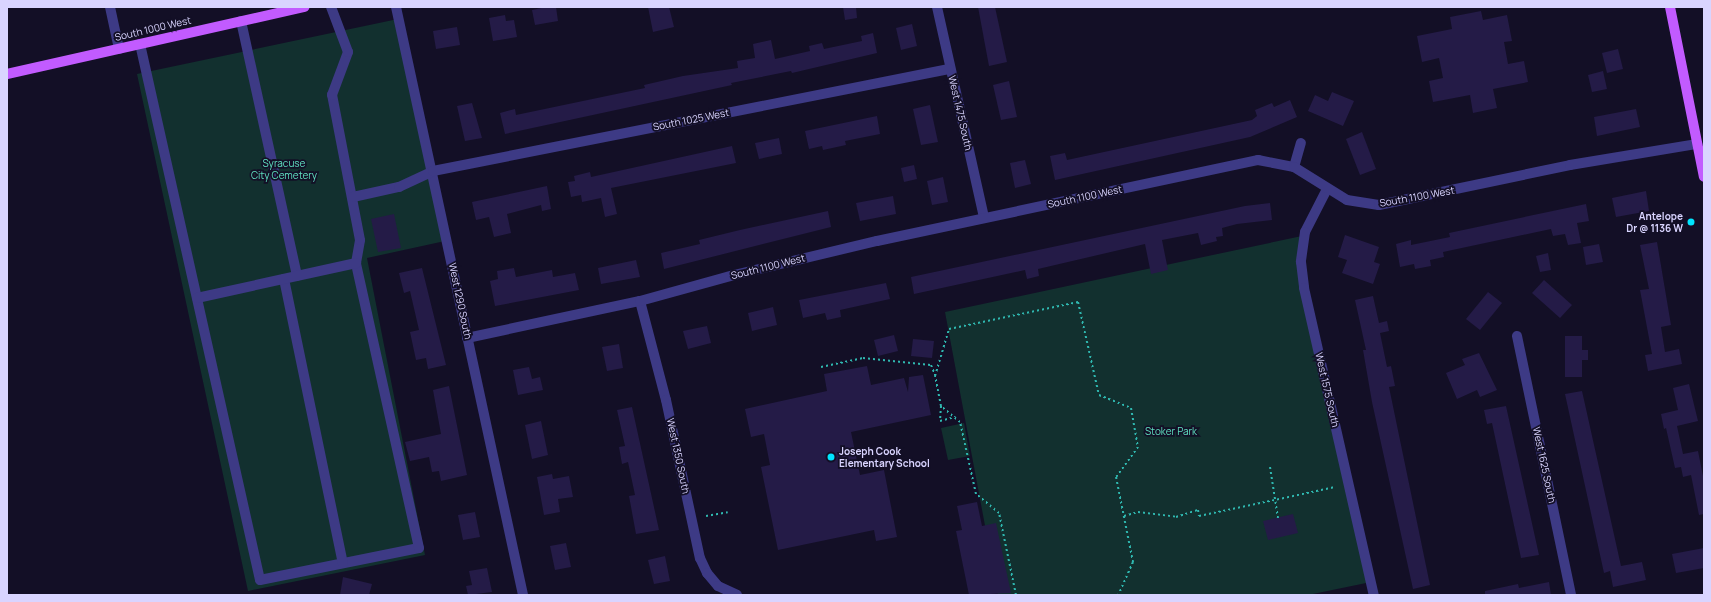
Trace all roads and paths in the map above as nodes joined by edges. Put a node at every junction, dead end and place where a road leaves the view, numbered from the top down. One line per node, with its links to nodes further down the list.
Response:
1 (110, 7): 9 (street)
2 (305, 7): 7 (main road, South 1000 West)
3 (331, 7): 18 (street)
4 (396, 7): 15 (street, West 1290 South)
5 (936, 7): 10 (street, West 1475 South)
6 (1670, 7): 13 (main road)
7 (241, 21): 8 (main road, South 1000 West); 21 (street)
8 (140, 44): 9 (main road, South 1000 West); 23 (street)
9 (119, 49): 11 (main road, South 1000 West)
10 (949, 69): 15 (street, South 1025 West); 19 (street, West 1475 South)
11 (7, 74)
12 (1301, 144): 14 (street)
13 (1697, 144): 16 (main road); 17 (street, South 1100 West)
14 (1294, 167): 17 (street, South 1100 West); 19 (street, South 1100 West)
15 (433, 172): 18 (street, South 1025 West); 26 (street, West 1290 South)
16 (1704, 177)
17 (1327, 189): 43 (street, West 1575 South)
18 (353, 197): 20 (street)
19 (984, 218): 24 (street, South 1100 West)
20 (356, 263): 21 (street); 38 (street)
21 (297, 276): 22 (street)
22 (284, 279): 23 (street); 38 (street)
23 (197, 298): 38 (street)
24 (640, 301): 26 (street, South 1100 West); 40 (street, West 1350 South)
25 (1517, 336): 44 (street, West 1625 South)
26 (467, 338): 39 (street, West 1290 South)
27 (821, 367): 28 (path)
28 (935, 376): 29 (path); 36 (path)
29 (941, 406): 30 (path); 30 (path)
30 (955, 417): 41 (path)
31 (1270, 467): 33 (path)
32 (1334, 487): 33 (path)
33 (1276, 500): 36 (path); 37 (path)
34 (728, 512): 35 (path)
35 (706, 516)
36 (1124, 516): 42 (path)
37 (1278, 518)
38 (343, 563)
39 (523, 595)
40 (737, 595)
41 (1016, 595)
42 (1118, 595)
43 (1374, 595)
44 (1571, 595)

